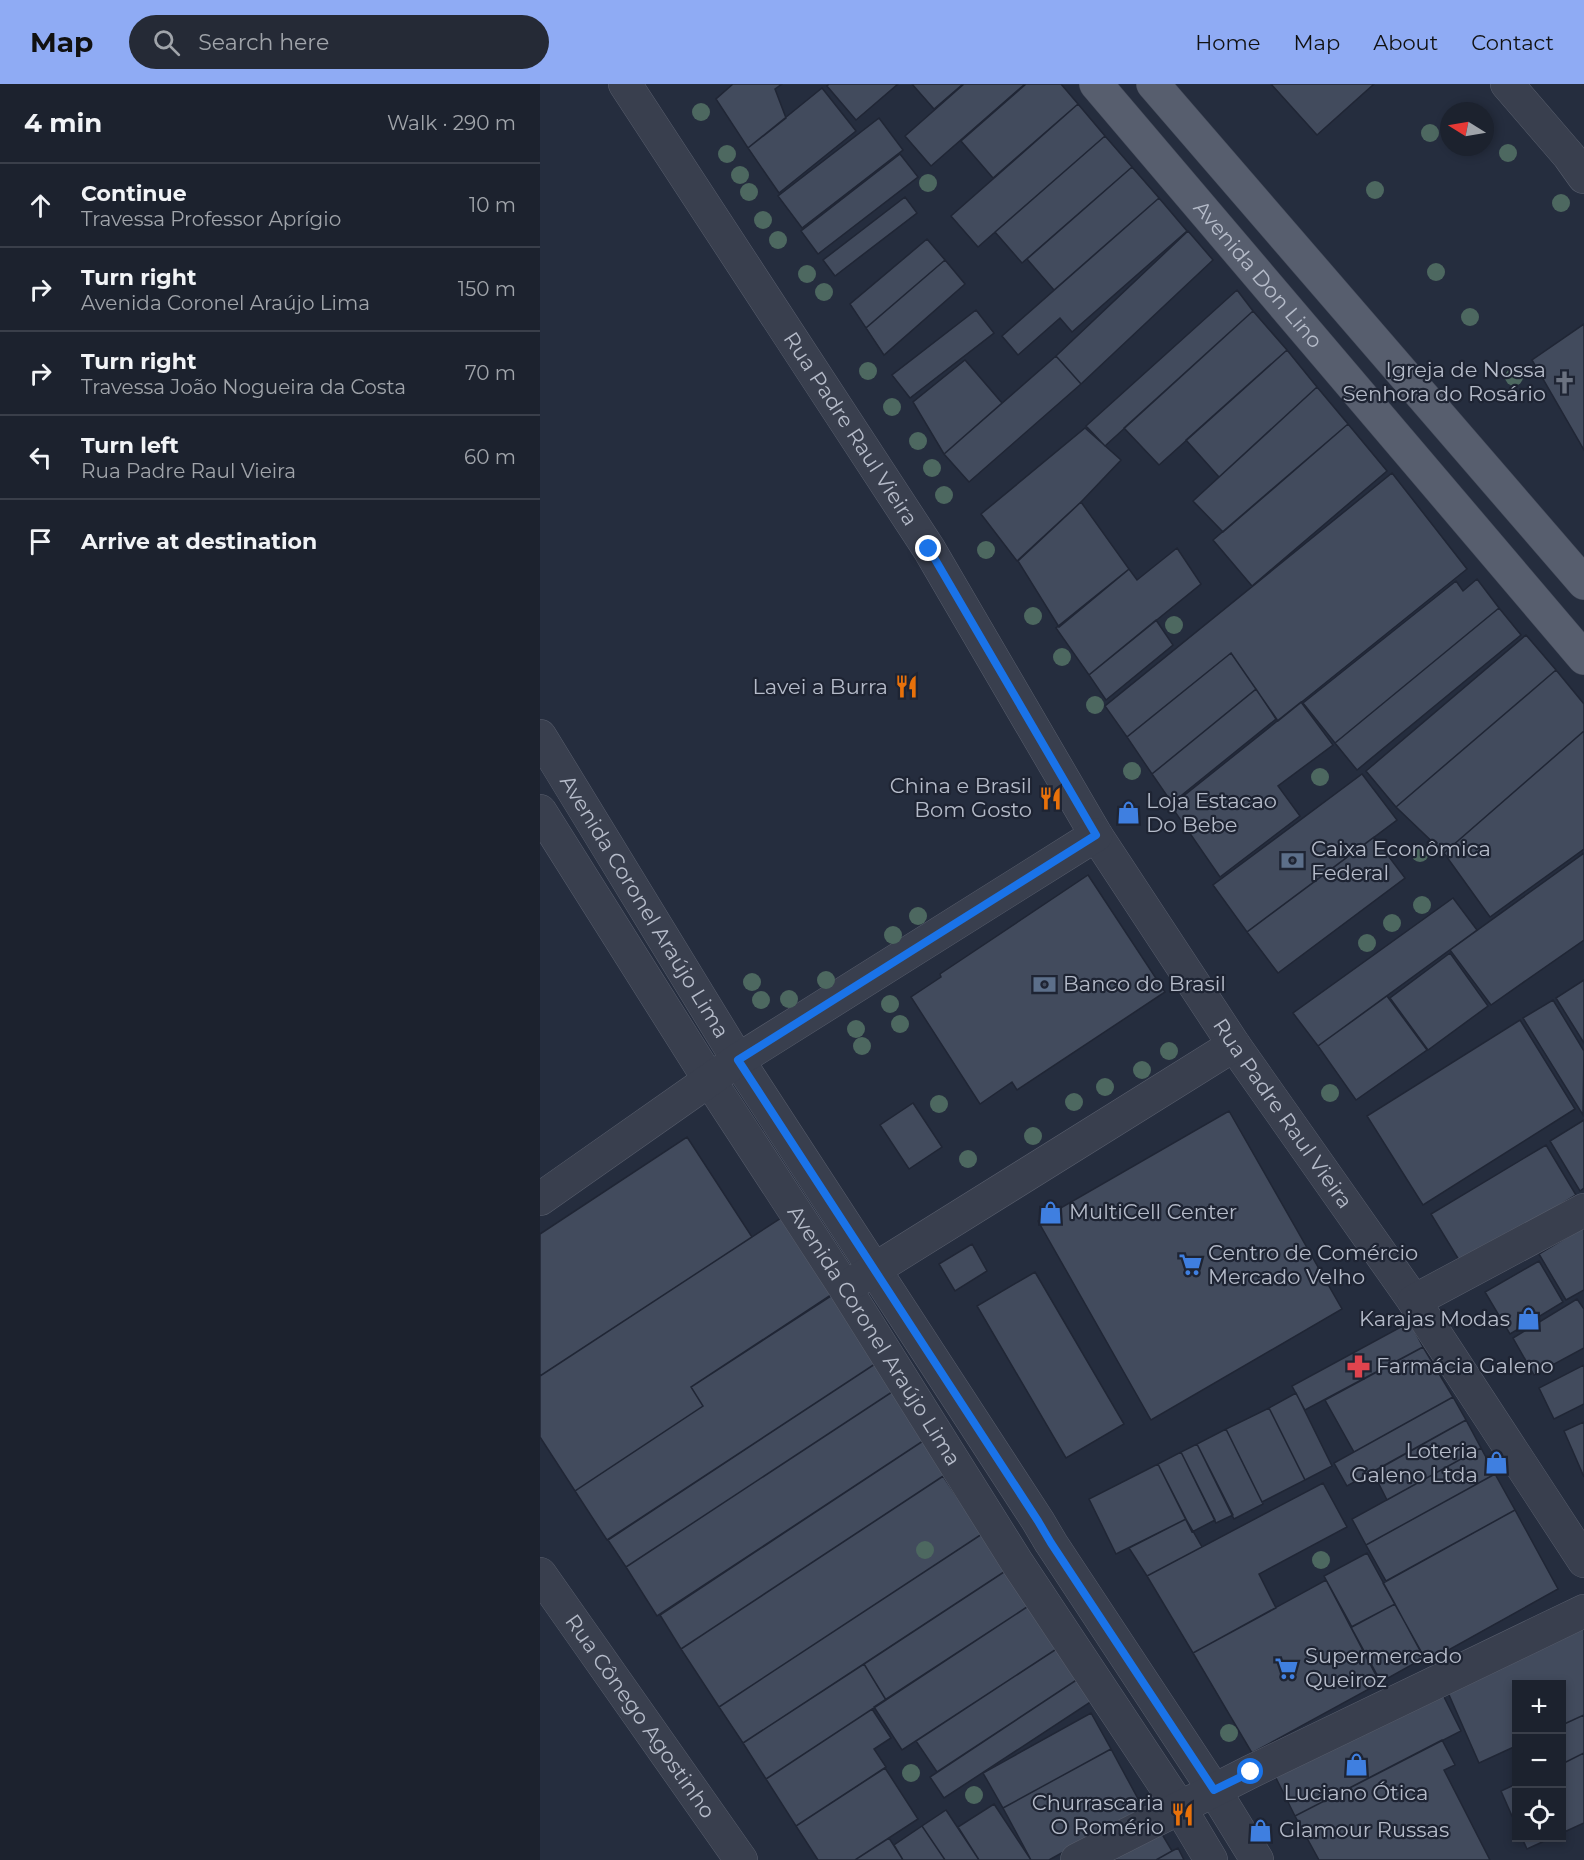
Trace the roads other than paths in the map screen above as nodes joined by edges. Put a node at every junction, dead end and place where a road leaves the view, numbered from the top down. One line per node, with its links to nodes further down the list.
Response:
1 (625, 84): 12 (street, Rua Padre Raul Vieira)
2 (1096, 84): 7 (main road, Avenida Don Lino)
3 (1153, 84): 6 (main road, Avenida Don Lino)
4 (1507, 84): 5 (street)
5 (1579, 159)
6 (1584, 583)
7 (1584, 658)
8 (540, 736): 9 (street, Avenida Coronel Araújo Lima)
9 (570, 785): 10 (street); 14 (street, Avenida Coronel Araújo Lima)
10 (540, 805)
11 (540, 812): 15 (street, Avenida Coronel Araújo Lima)
12 (1096, 835): 13 (street, Rua Padre Raul Vieira); 14 (street)
13 (1234, 1046): 18 (street); 20 (street, Rua Padre Raul Vieira)
14 (738, 1060): 15 (street); 18 (street, Avenida Coronel Araújo Lima)
15 (710, 1081): 16 (street); 19 (street, Avenida Coronel Araújo Lima)
16 (540, 1199)
17 (1584, 1210): 20 (street)
18 (874, 1268): 19 (street); 21 (street, Avenida Coronel Araújo Lima)
19 (845, 1288): 23 (street, Avenida Coronel Araújo Lima)
20 (1414, 1301): 22 (street, Rua Padre Raul Vieira)
21 (1051, 1543): 23 (street); 26 (street, Avenida Coronel Araújo Lima)
22 (1584, 1561)
23 (1018, 1564): 27 (street, Avenida Coronel Araújo Lima)
24 (540, 1574): 28 (street, Rua Cônego Agostinho)
25 (1584, 1611): 26 (street)
26 (1214, 1790): 27 (street); 31 (street, Avenida Coronel Araújo Lima)
27 (1180, 1808): 29 (street); 30 (street, Avenida Coronel Araújo Lima)
28 (741, 1860)
29 (1077, 1860)
30 (1211, 1860)
31 (1257, 1860)

